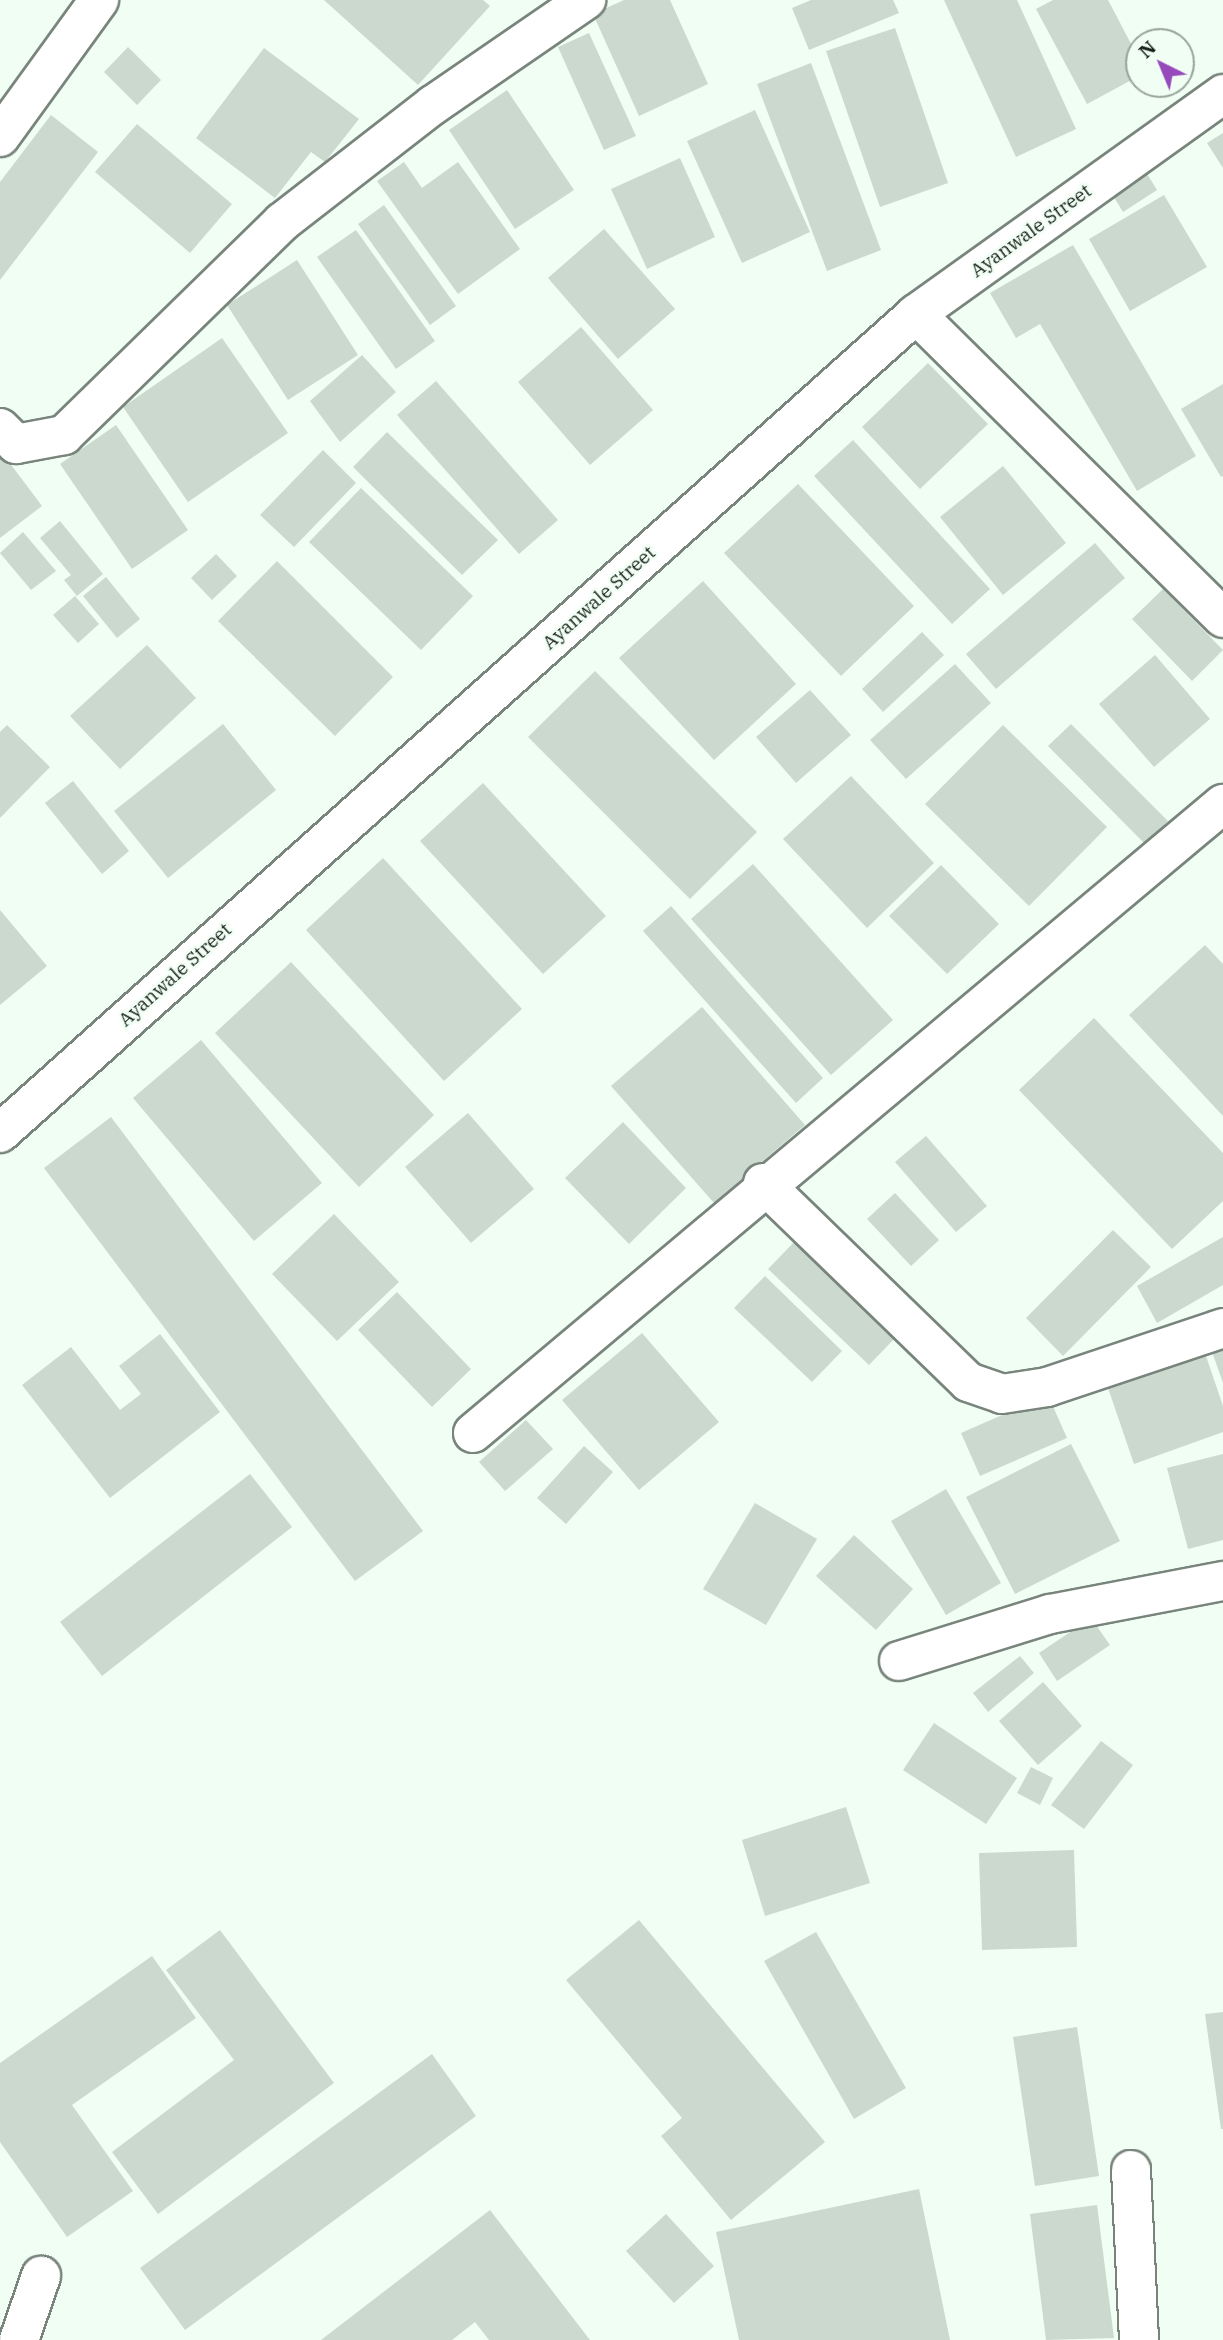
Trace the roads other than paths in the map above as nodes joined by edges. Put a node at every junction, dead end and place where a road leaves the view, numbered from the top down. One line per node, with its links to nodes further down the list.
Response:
1 (99, 0): 4 (street)
2 (586, 0): 6 (street)
3 (1223, 94): 5 (street, Ayanwale Street)
4 (0, 137)
5 (916, 314): 7 (street); 9 (street, Ayanwale Street)
6 (0, 428)
7 (1223, 618)
8 (1223, 804): 10 (street)
9 (0, 1133)
10 (763, 1184): 11 (street); 12 (street)
11 (1223, 1328)
12 (473, 1433)
13 (1223, 1581): 14 (street)
14 (899, 1661)
15 (1131, 2170): 18 (street)
16 (41, 2276): 17 (street)
17 (19, 2340)
18 (1139, 2340)

